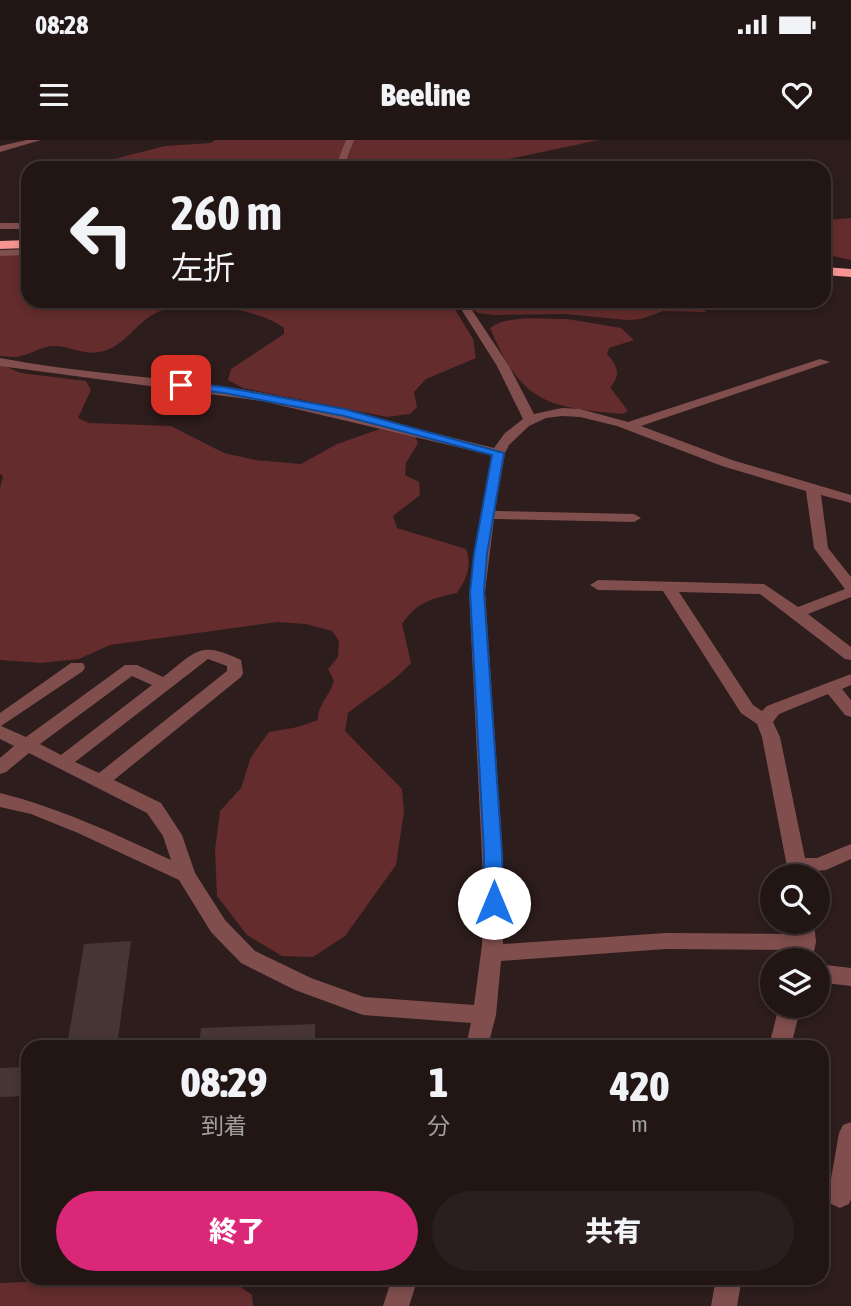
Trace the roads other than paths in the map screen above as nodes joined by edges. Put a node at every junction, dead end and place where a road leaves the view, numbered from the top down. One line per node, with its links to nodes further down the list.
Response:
1 (37, 140): 3 (street)
2 (350, 140): 4 (street)
3 (0, 149)
4 (340, 161)
5 (0, 226): 6 (street)
6 (21, 226)
7 (21, 244): 8 (highway)
8 (0, 245)
9 (21, 252): 10 (street)
10 (0, 253)
11 (831, 272): 12 (highway)
12 (851, 273)
13 (466, 308): 16 (street)
14 (0, 362): 18 (street)
15 (824, 362): 17 (street)
16 (530, 419): 17 (street); 18 (street)
17 (626, 426): 19 (street)
18 (498, 453): 21 (street)
19 (813, 489): 20 (street); 25 (street)
20 (851, 499)
21 (488, 514): 22 (street); 46 (street)
22 (634, 518)
23 (598, 585): 24 (street)
24 (668, 587): 26 (street); 34 (street)
25 (851, 589): 26 (street)
26 (797, 614): 27 (street)
27 (851, 655)
28 (78, 667): 33 (street)
29 (851, 680): 31 (street)
30 (164, 684): 36 (street); 37 (street); 39 (street)
31 (831, 687): 32 (street); 34 (street)
32 (851, 711)
33 (0, 721)
34 (764, 721): 42 (street)
35 (0, 732): 36 (street)
36 (26, 746): 37 (street); 38 (street)
37 (63, 762): 39 (street)
38 (0, 768)
39 (102, 780): 44 (street)
40 (0, 800): 44 (street)
41 (851, 851): 43 (street)
42 (797, 864)
43 (821, 864)
44 (186, 875): 49 (street)
45 (803, 942): 46 (street)
46 (494, 953): 49 (street)
47 (830, 975): 48 (street)
48 (851, 977)
49 (485, 1015): 51 (street)
50 (787, 1018): 52 (street)
51 (479, 1040)
52 (782, 1040)
53 (851, 1133): 54 (street)
54 (838, 1195)
55 (403, 1285): 57 (street)
56 (728, 1285): 58 (street)
57 (396, 1306)
58 (724, 1306)

